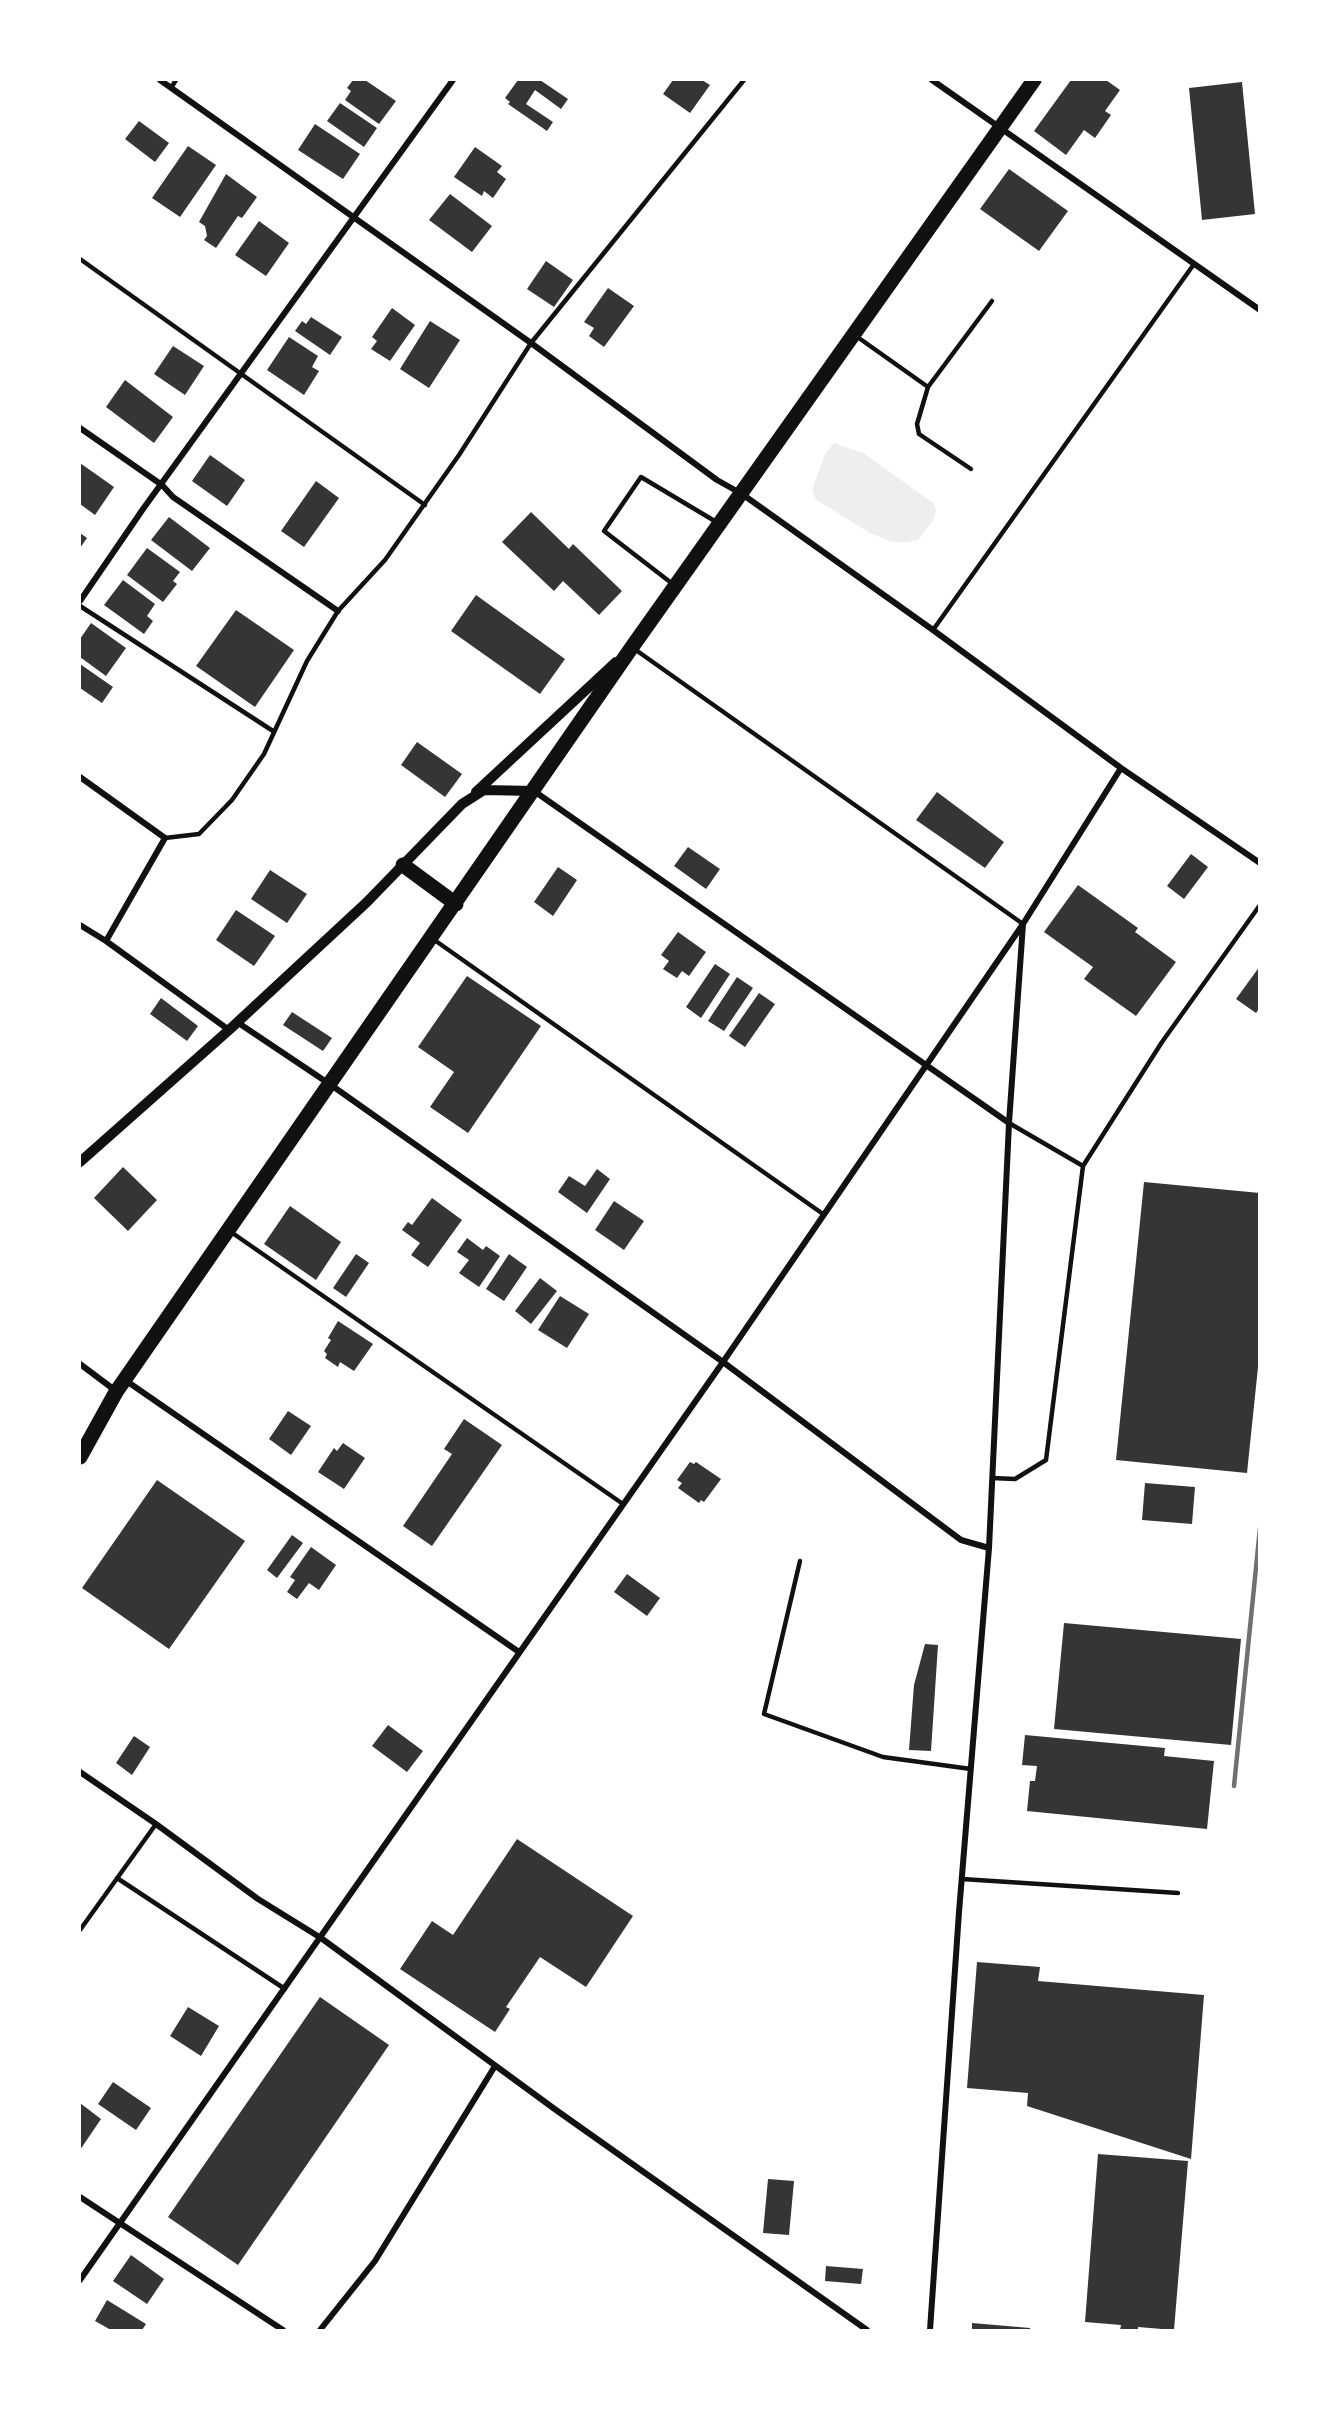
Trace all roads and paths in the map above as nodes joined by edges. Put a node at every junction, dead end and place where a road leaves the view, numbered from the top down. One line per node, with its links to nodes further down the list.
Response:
1 (159, 80): 7 (street)
2 (176, 80): 7 (lane)
3 (453, 80): 9 (street)
4 (744, 80): 15 (lane)
5 (933, 80): 8 (street)
6 (1034, 80): 8 (main road)
7 (171, 88): 9 (street)
8 (1001, 127): 11 (street); 14 (main road)
9 (354, 218): 15 (street); 16 (street)
10 (80, 259): 16 (lane)
11 (1194, 264): 13 (street); 28 (lane)
12 (992, 301): 17 (lane)
13 (1260, 309)
14 (854, 334): 17 (lane); 21 (main road)
15 (531, 343): 21 (street); 22 (lane)
16 (241, 372): 20 (street); 22 (lane)
17 (928, 387): 19 (lane)
18 (80, 428): 20 (street)
19 (971, 469)
20 (162, 485): 25 (street); 27 (street)
21 (742, 494): 23 (main road); 28 (street)
22 (424, 505): 27 (lane)
23 (720, 525): 24 (main road); 24 (lane)
24 (675, 587): 29 (main road)
25 (80, 601)
26 (80, 606): 30 (lane)
27 (339, 611): 30 (lane)
28 (933, 630): 31 (street)
29 (632, 647): 33 (main road); 34 (street); 40 (lane)
30 (273, 731): 35 (lane)
31 (1121, 768): 36 (street); 40 (street)
32 (80, 777): 35 (street)
33 (534, 791): 34 (street); 38 (main road); 45 (street)
34 (462, 804): 37 (street)
35 (165, 838): 43 (street)
36 (1260, 862)
37 (403, 865): 38 (main road); 44 (street)
38 (456, 904): 42 (main road)
39 (1260, 904): 49 (lane)
40 (1023, 924): 45 (street); 47 (street)
41 (80, 925): 43 (street)
42 (432, 938): 46 (main road); 50 (lane)
43 (106, 941): 44 (street)
44 (233, 1026): 46 (street); 48 (street)
45 (926, 1064): 47 (street); 50 (street)
46 (331, 1085): 51 (main road); 52 (street)
47 (1009, 1123): 49 (lane); 56 (street)
48 (80, 1162)
49 (1083, 1166): 56 (lane)
50 (823, 1214): 52 (street)
51 (230, 1230): 54 (main road); 57 (lane)
52 (723, 1362): 57 (street); 58 (street)
53 (80, 1364): 54 (street)
54 (120, 1386): 55 (main road); 60 (street)
55 (80, 1457)
56 (992, 1478): 58 (street)
57 (623, 1504): 60 (street)
58 (989, 1548): 61 (street)
59 (800, 1561): 61 (lane)
60 (519, 1652): 68 (street)
61 (971, 1769): 65 (street)
62 (80, 1772): 63 (street)
63 (156, 1824): 64 (lane); 68 (street)
64 (117, 1878): 67 (lane); 69 (lane)
65 (962, 1879): 66 (lane); 77 (street)
66 (1178, 1893)
67 (80, 1930)
68 (321, 1938): 69 (street); 70 (street)
69 (285, 1989): 72 (street)
70 (495, 2066): 75 (street); 76 (street)
71 (80, 2197): 72 (street)
72 (120, 2224): 73 (street); 74 (street)
73 (80, 2280)
74 (283, 2331)
75 (320, 2331)
76 (867, 2331)
77 (930, 2331)

